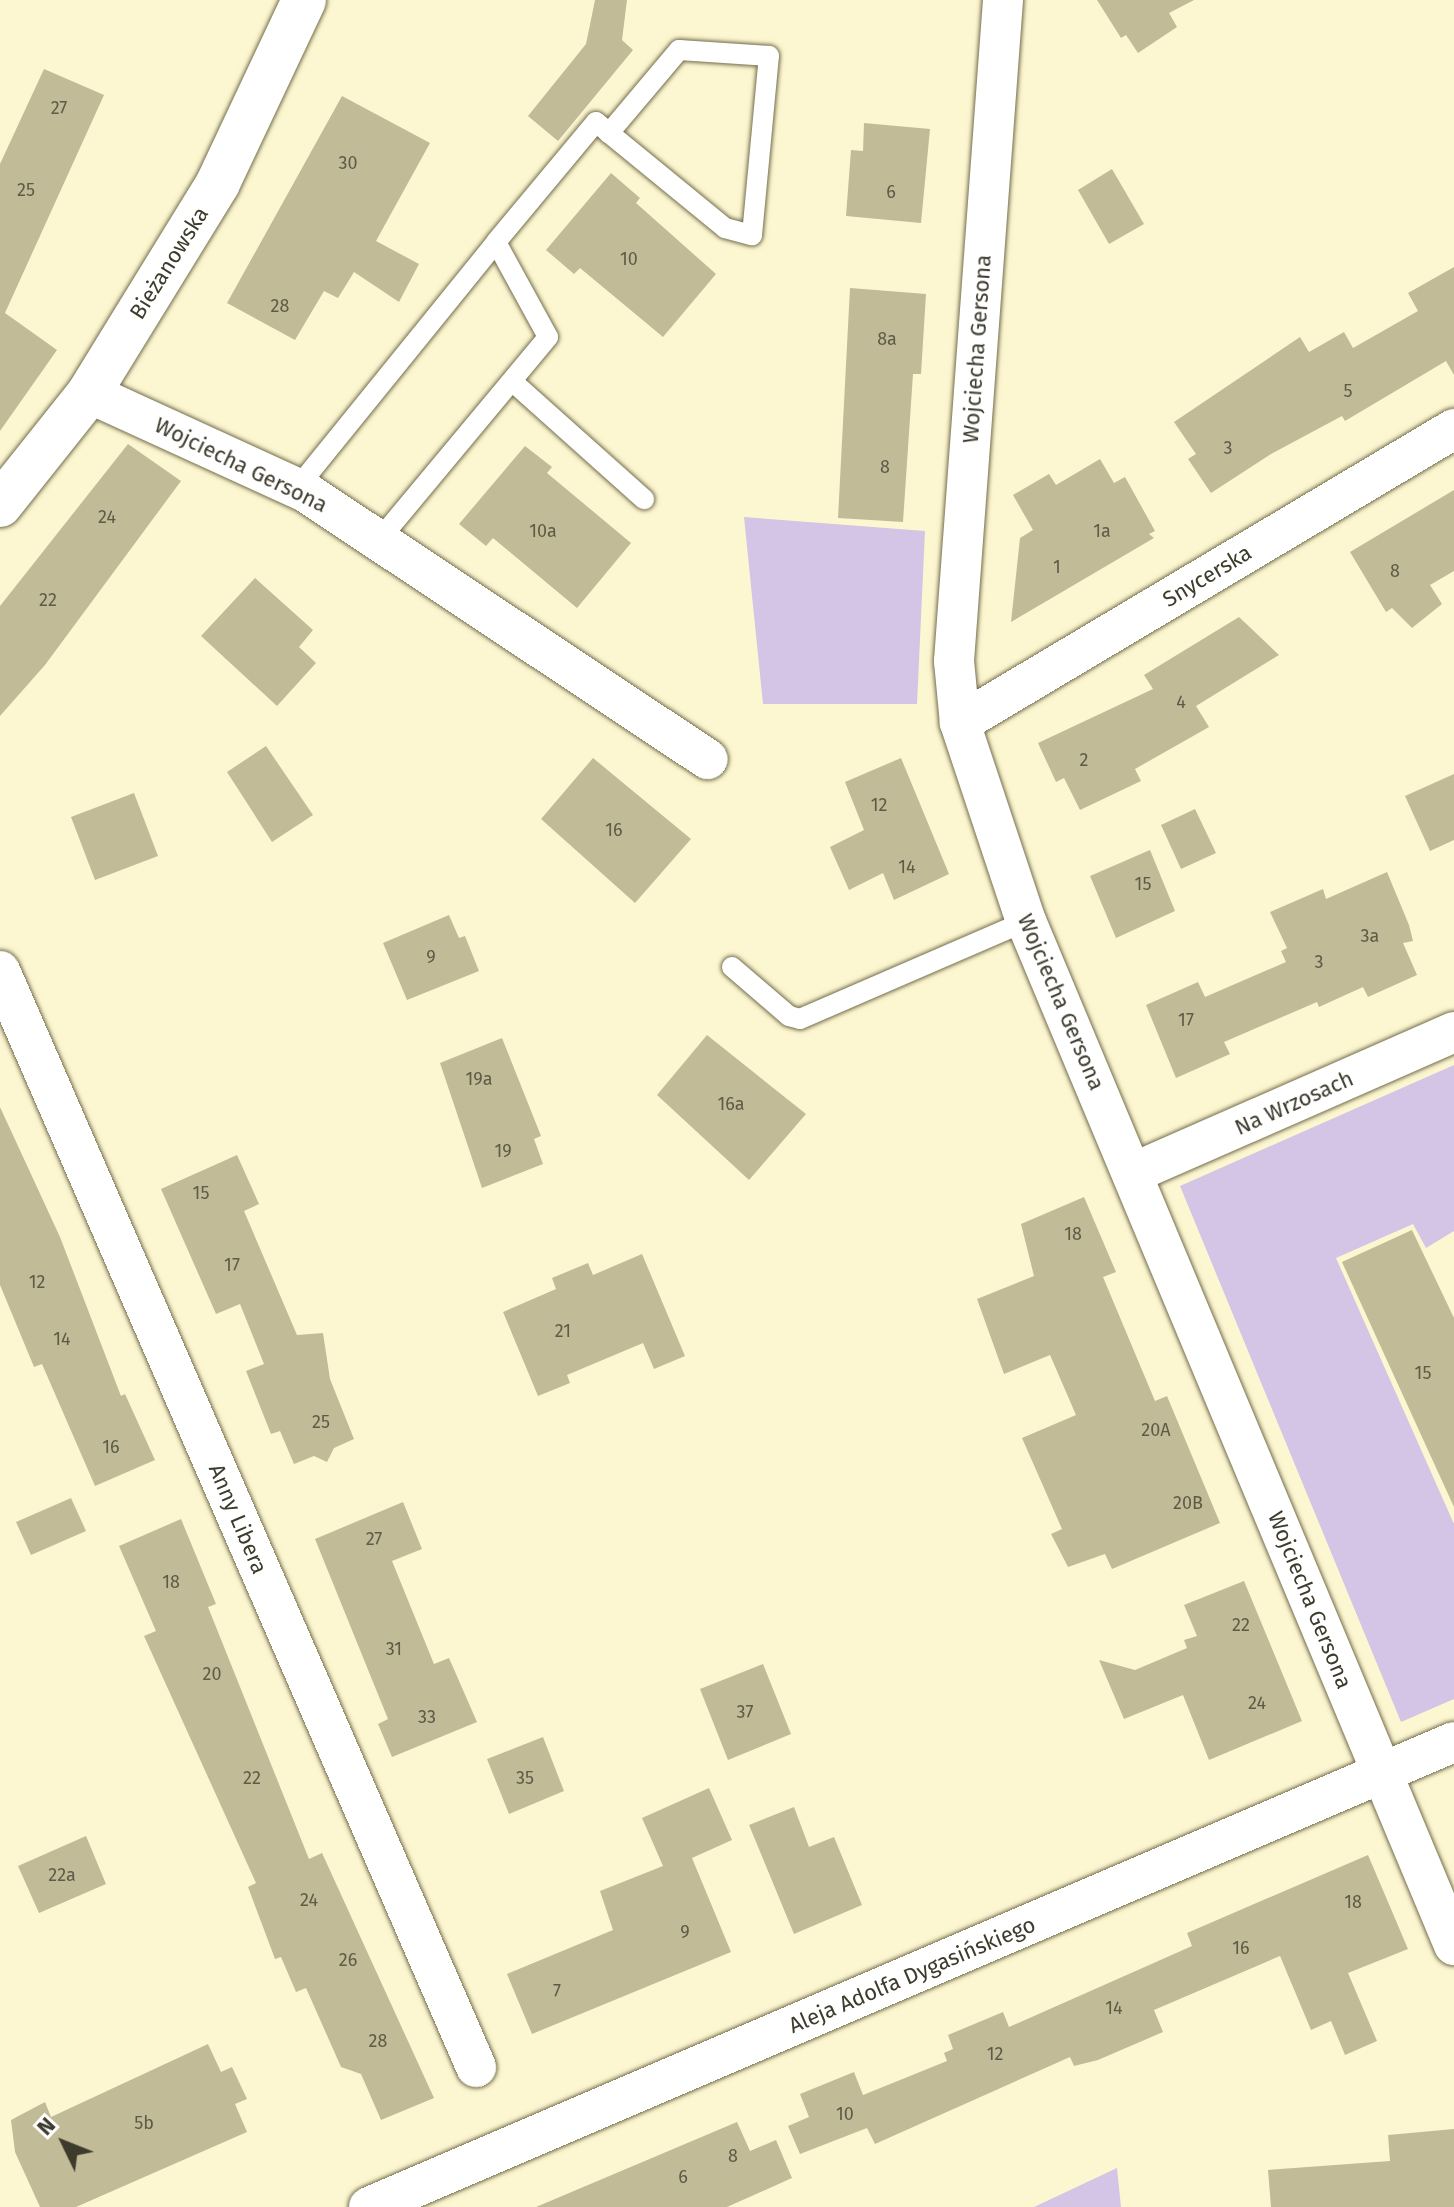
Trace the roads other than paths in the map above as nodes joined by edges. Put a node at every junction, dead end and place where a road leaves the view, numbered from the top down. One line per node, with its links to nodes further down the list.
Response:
1 (304, 0): 6 (street, Bieżanowska)
2 (1003, 0): 12 (street, Wojciecha Gersona)
3 (609, 133): 3 (lane); 4 (lane)
4 (496, 242): 5 (lane); 8 (lane)
5 (513, 382): 9 (lane); 11 (lane)
6 (89, 393): 8 (street, Wojciecha Gersona); 10 (street, Bieżanowska)
7 (1454, 429): 12 (street, Snycerska)
8 (297, 488): 11 (street, Wojciecha Gersona)
9 (644, 499)
10 (0, 505)
11 (379, 540): 13 (street, Wojciecha Gersona)
12 (960, 723): 14 (street, Wojciecha Gersona)
13 (708, 759)
14 (1026, 921): 15 (lane); 18 (street, Wojciecha Gersona)
15 (732, 967)
16 (0, 971): 22 (street, Anny Libera)
17 (1454, 1032): 18 (street, Na Wrzosach)
18 (1133, 1173): 20 (street, Wojciecha Gersona)
19 (1454, 1742): 20 (street, Aleja Adolfa Dygasińskiego)
20 (1381, 1774): 21 (street, Wojciecha Gersona); 23 (street, Aleja Adolfa Dygasińskiego)
21 (1454, 1945)
22 (476, 2067)
23 (369, 2207)

